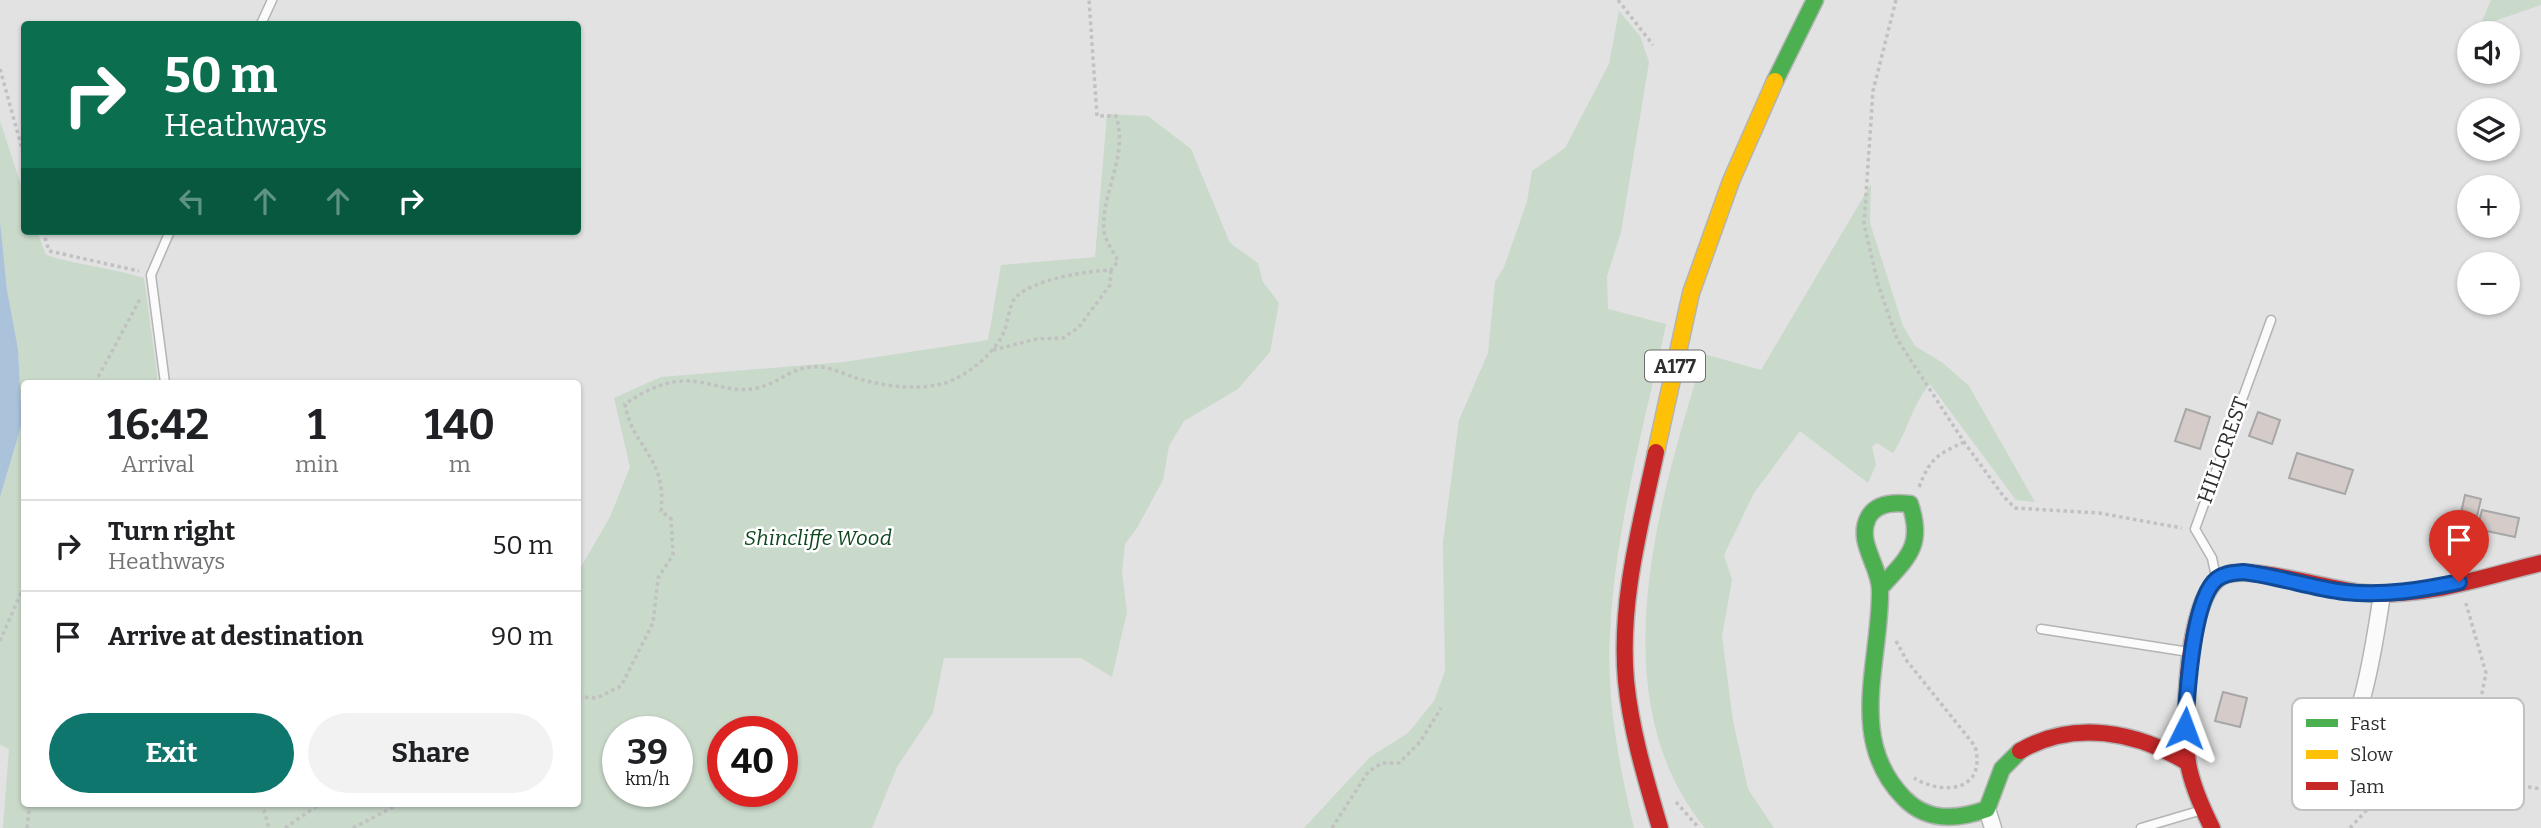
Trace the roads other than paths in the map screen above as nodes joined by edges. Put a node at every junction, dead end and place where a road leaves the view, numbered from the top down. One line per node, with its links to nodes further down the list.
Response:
1 (272, 0): 3 (lane)
2 (1815, 0): 18 (street, A177)
3 (262, 21)
4 (168, 235): 6 (lane)
5 (2271, 320): 8 (lane, HILLCREST)
6 (166, 380)
7 (2541, 564): 10 (street)
8 (2216, 579): 10 (street); 12 (street)
9 (1881, 587): 9 (street); 17 (street)
10 (2382, 594): 13 (street)
11 (2040, 629): 12 (lane)
12 (2192, 653): 14 (street)
13 (2360, 698)
14 (2188, 763): 15 (street); 16 (street)
15 (1987, 809): 17 (street); 19 (street)
16 (2202, 810): 20 (lane); 21 (street)
17 (1951, 823)
18 (1660, 828)
19 (1993, 828)
20 (2141, 828)
21 (2212, 828)

